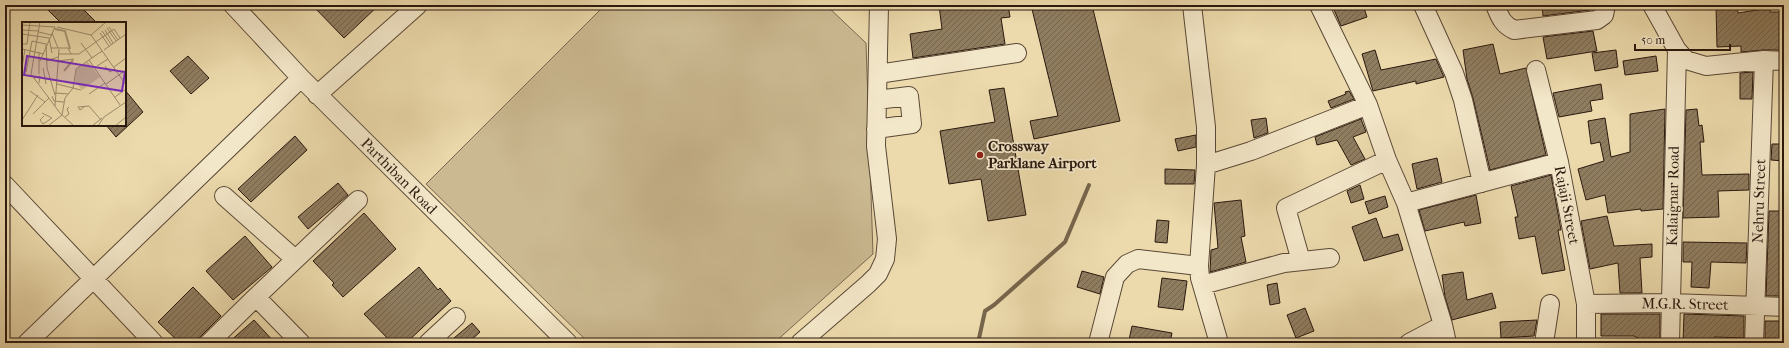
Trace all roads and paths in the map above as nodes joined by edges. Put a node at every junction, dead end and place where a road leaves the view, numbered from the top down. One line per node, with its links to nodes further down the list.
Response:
1 (233, 5): 16 (street, Parthiban Road)
2 (418, 5): 17 (street)
3 (880, 5): 15 (street)
4 (1192, 5): 23 (street)
5 (1319, 5): 19 (street)
6 (1423, 5): 24 (street)
7 (1495, 5): 8 (street)
8 (1606, 5)
9 (1652, 5): 10 (street)
10 (1677, 50): 12 (street); 36 (street, Kalaignar Road)
11 (1017, 53): 15 (street)
12 (1764, 60): 13 (street); 39 (street, Nehru Street)
13 (1784, 61)
14 (1536, 70): 22 (street, Rajaji Street)
15 (878, 74): 18 (street)
16 (301, 78): 17 (street, Parthiban Road); 33 (street)
17 (317, 95): 48 (street, Parthiban Road)
18 (877, 100): 20 (street); 20 (street)
19 (1368, 105): 21 (street); 23 (street)
20 (876, 129): 49 (street)
21 (1387, 160): 28 (street); 31 (street)
22 (1559, 162): 24 (street); 38 (street, Rajaji Street)
23 (1206, 165): 32 (street)
24 (1482, 183): 28 (street)
25 (5, 185): 33 (street)
26 (224, 196): 30 (street)
27 (358, 200): 30 (street)
28 (1406, 204): 42 (street)
29 (1330, 258): 31 (street)
30 (295, 259): 35 (street)
31 (1301, 261): 34 (street)
32 (1199, 266): 34 (street); 50 (street)
33 (93, 280): 43 (street); 44 (street)
34 (1202, 286): 51 (street)
35 (256, 297): 45 (street); 46 (street)
36 (1670, 303): 38 (street, M.G.R. Street); 39 (street, M.G.R. Street); 56 (street, Kalaignar Road)
37 (1550, 304): 54 (street)
38 (1586, 304): 55 (street, Rajaji Street)
39 (1755, 306): 40 (street, M.G.R. Street); 57 (street, Nehru Street)
40 (1784, 307)
41 (456, 317): 47 (street)
42 (1443, 325): 52 (street); 53 (street)
43 (27, 343)
44 (154, 343)
45 (209, 343)
46 (301, 343)
47 (428, 343)
48 (568, 343)
49 (800, 343)
50 (1098, 343)
51 (1219, 343)
52 (1409, 343)
53 (1446, 343)
54 (1544, 343)
55 (1586, 343)
56 (1670, 343)
57 (1754, 343)

